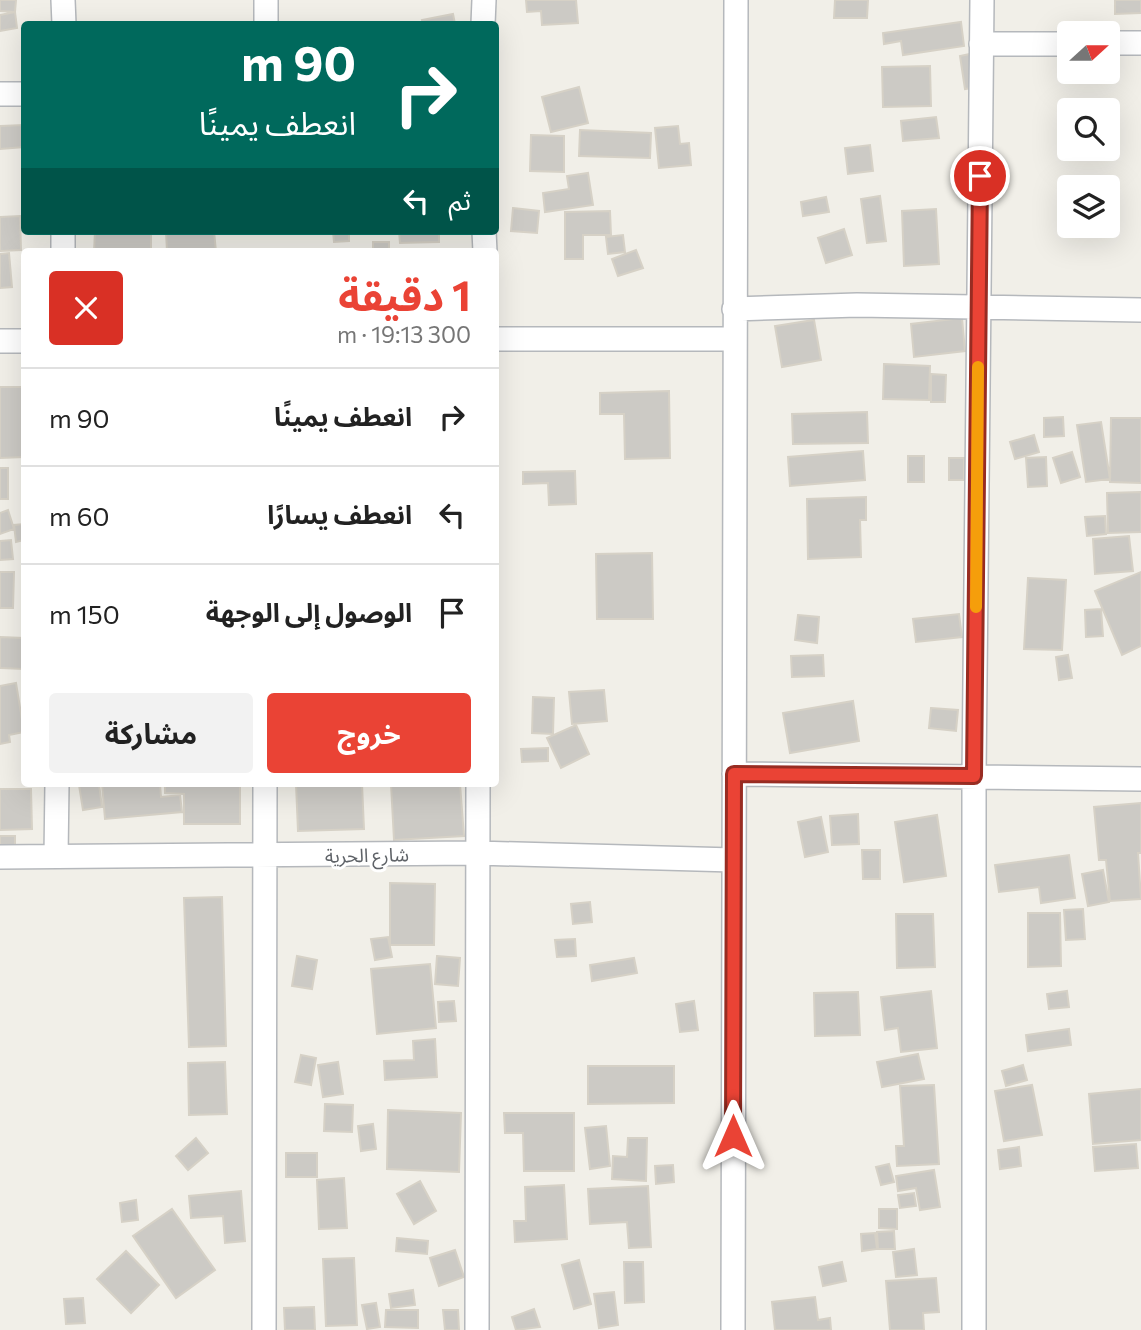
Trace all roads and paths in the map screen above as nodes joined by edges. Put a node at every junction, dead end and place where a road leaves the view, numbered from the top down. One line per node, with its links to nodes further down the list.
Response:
1 (63, 0): 6 (street)
2 (266, 0): 7 (street)
3 (484, 0): 8 (street)
4 (736, 0): 16 (street)
5 (982, 0): 11 (street)
6 (64, 21)
7 (266, 21)
8 (483, 21)
9 (1120, 43): 10 (street)
10 (1141, 43)
11 (981, 44): 12 (street); 15 (street)
12 (1057, 44)
13 (0, 94): 14 (street)
14 (21, 94)
15 (979, 307): 16 (street); 17 (street); 23 (street)
16 (734, 309): 19 (street)
17 (1141, 310)
18 (499, 339): 19 (street)
19 (734, 339): 22 (street)
20 (0, 341): 21 (street)
21 (21, 341)
22 (734, 774): 23 (street); 32 (street)
23 (974, 776): 24 (street); 36 (street)
24 (1141, 779)
25 (57, 787): 29 (street)
26 (265, 787): 31 (street)
27 (478, 787): 28 (street)
28 (477, 853): 31 (street, شارع الحرية); 32 (street, شارع الحرية); 34 (street)
29 (56, 856): 30 (street, شارع الحرية); 31 (street, شارع الحرية)
30 (0, 857)
31 (265, 857): 33 (street)
32 (733, 860): 35 (street)
33 (264, 1330)
34 (477, 1330)
35 (733, 1330)
36 (974, 1330)

